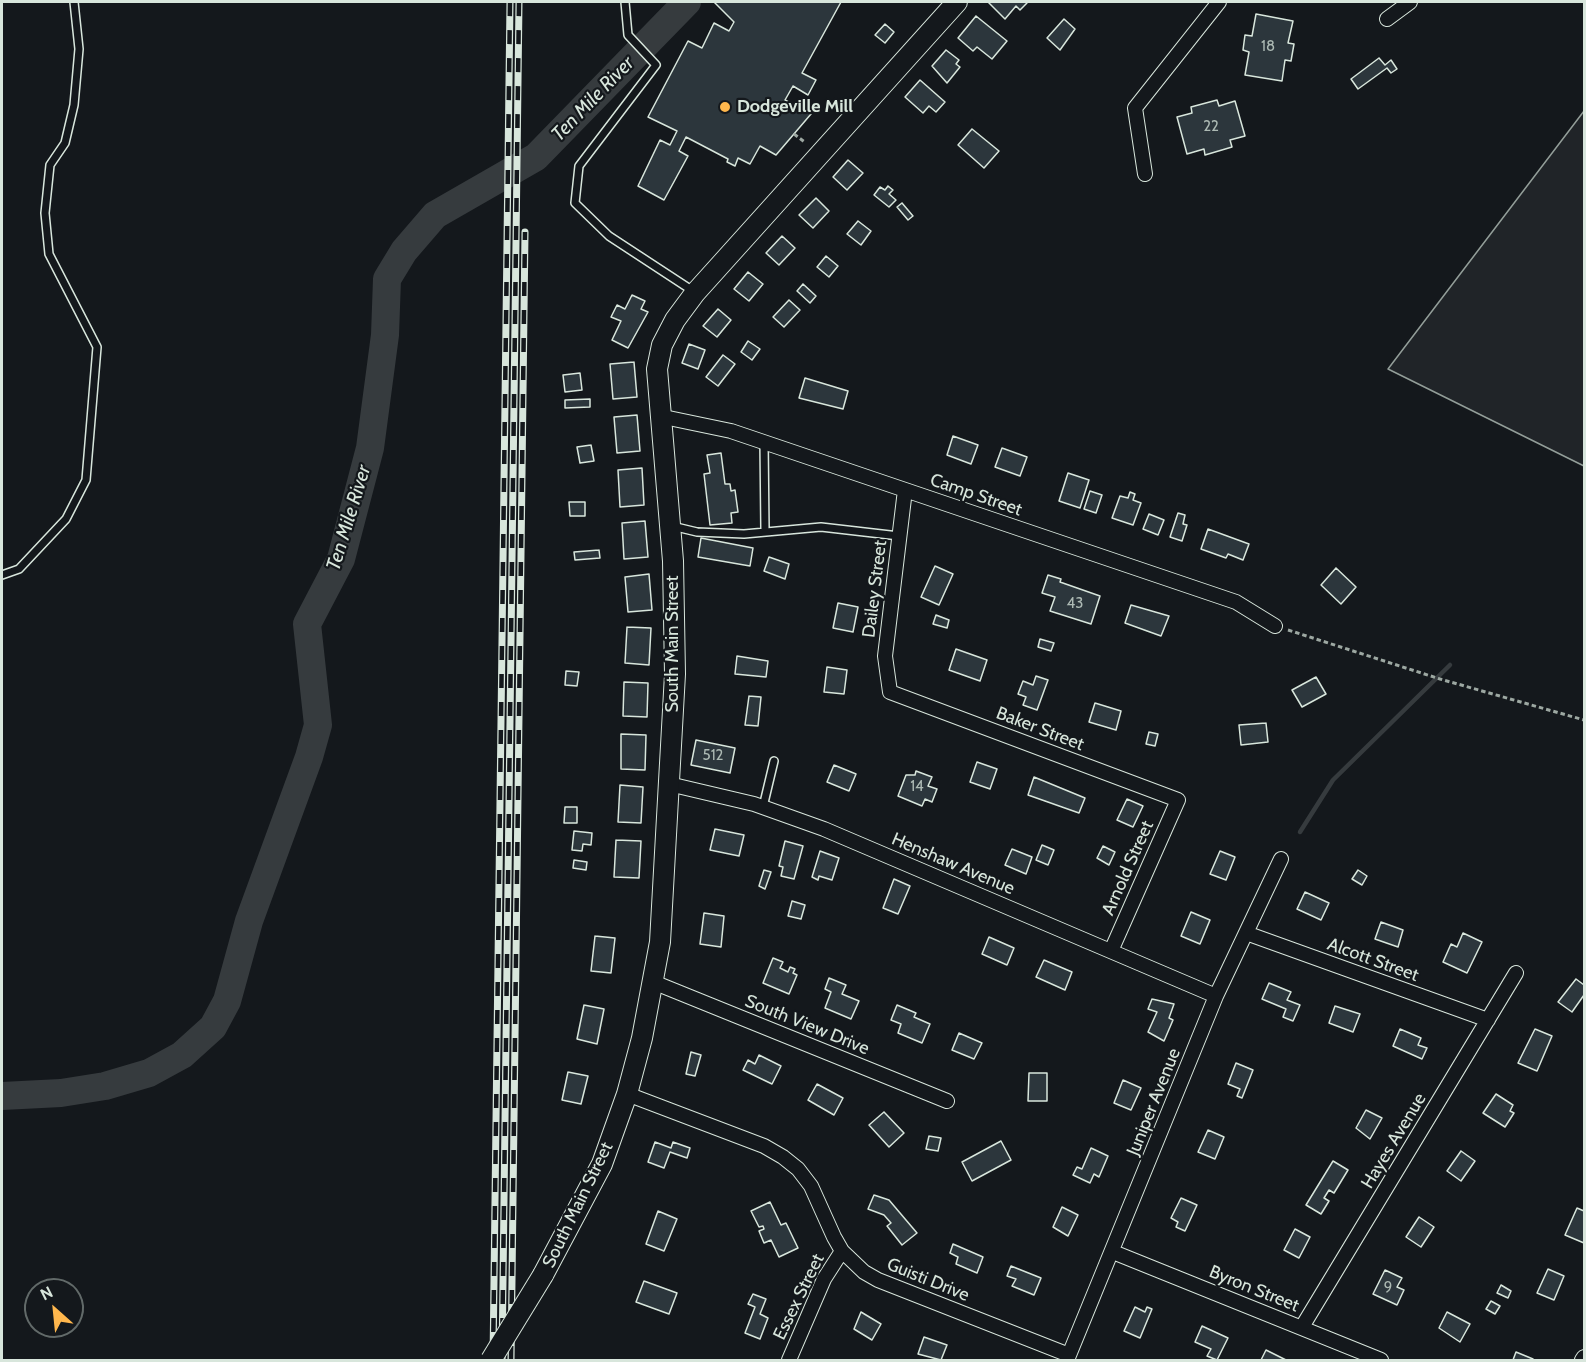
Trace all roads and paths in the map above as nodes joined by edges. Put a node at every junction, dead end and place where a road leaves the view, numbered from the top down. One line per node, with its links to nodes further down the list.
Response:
1 (74, 2): 17 (lane)
2 (625, 2): 10 (lane)
3 (957, 2): 10 (main road, South Main Street)
4 (1219, 2): 9 (street)
5 (1410, 2): 6 (street)
6 (1387, 19)
7 (794, 134): 8 (path)
8 (806, 143)
9 (1144, 174)
10 (695, 293): 11 (main road, South Main Street)
11 (659, 416): 12 (street, Camp Street); 14 (main road, South Main Street)
12 (764, 441): 13 (street, Camp Street); 15 (lane)
13 (905, 489): 16 (street, Dailey Street); 18 (street, Camp Street)
14 (669, 526): 15 (lane); 22 (main road, South Main Street)
15 (765, 531): 16 (lane)
16 (900, 536): 19 (street, Dailey Street)
17 (2, 575)
18 (1275, 626): 20 (path)
19 (890, 692): 23 (street, Baker Street)
20 (1584, 720)
21 (774, 761): 24 (lane)
22 (669, 784): 24 (street, Henshaw Avenue); 29 (main road, South Main Street)
23 (1178, 800): 27 (street, Arnold Street)
24 (763, 807): 27 (street, Henshaw Avenue)
25 (1281, 859): 26 (street, Juniper Avenue)
26 (1246, 933): 30 (street, Juniper Avenue); 31 (street, Alcott Street)
27 (1111, 951): 30 (street, Henshaw Avenue)
28 (1516, 973): 31 (street, Hayes Avenue)
29 (653, 982): 32 (main road, South Main Street); 33 (street, South View Drive)
30 (1216, 996): 35 (street, Juniper Avenue)
31 (1488, 1020): 36 (street, Hayes Avenue)
32 (627, 1094): 34 (street, Guisti Drive); 38 (main road, South Main Street, bridge)
33 (947, 1101)
34 (842, 1251): 37 (street, Guisti Drive); 39 (street, Essex Street)
35 (1113, 1252): 36 (street, Byron Street); 37 (street, Juniper Avenue)
36 (1302, 1327): 40 (street, Byron Street)
37 (1068, 1358)
38 (491, 1360)
39 (789, 1360)
40 (1381, 1360)

